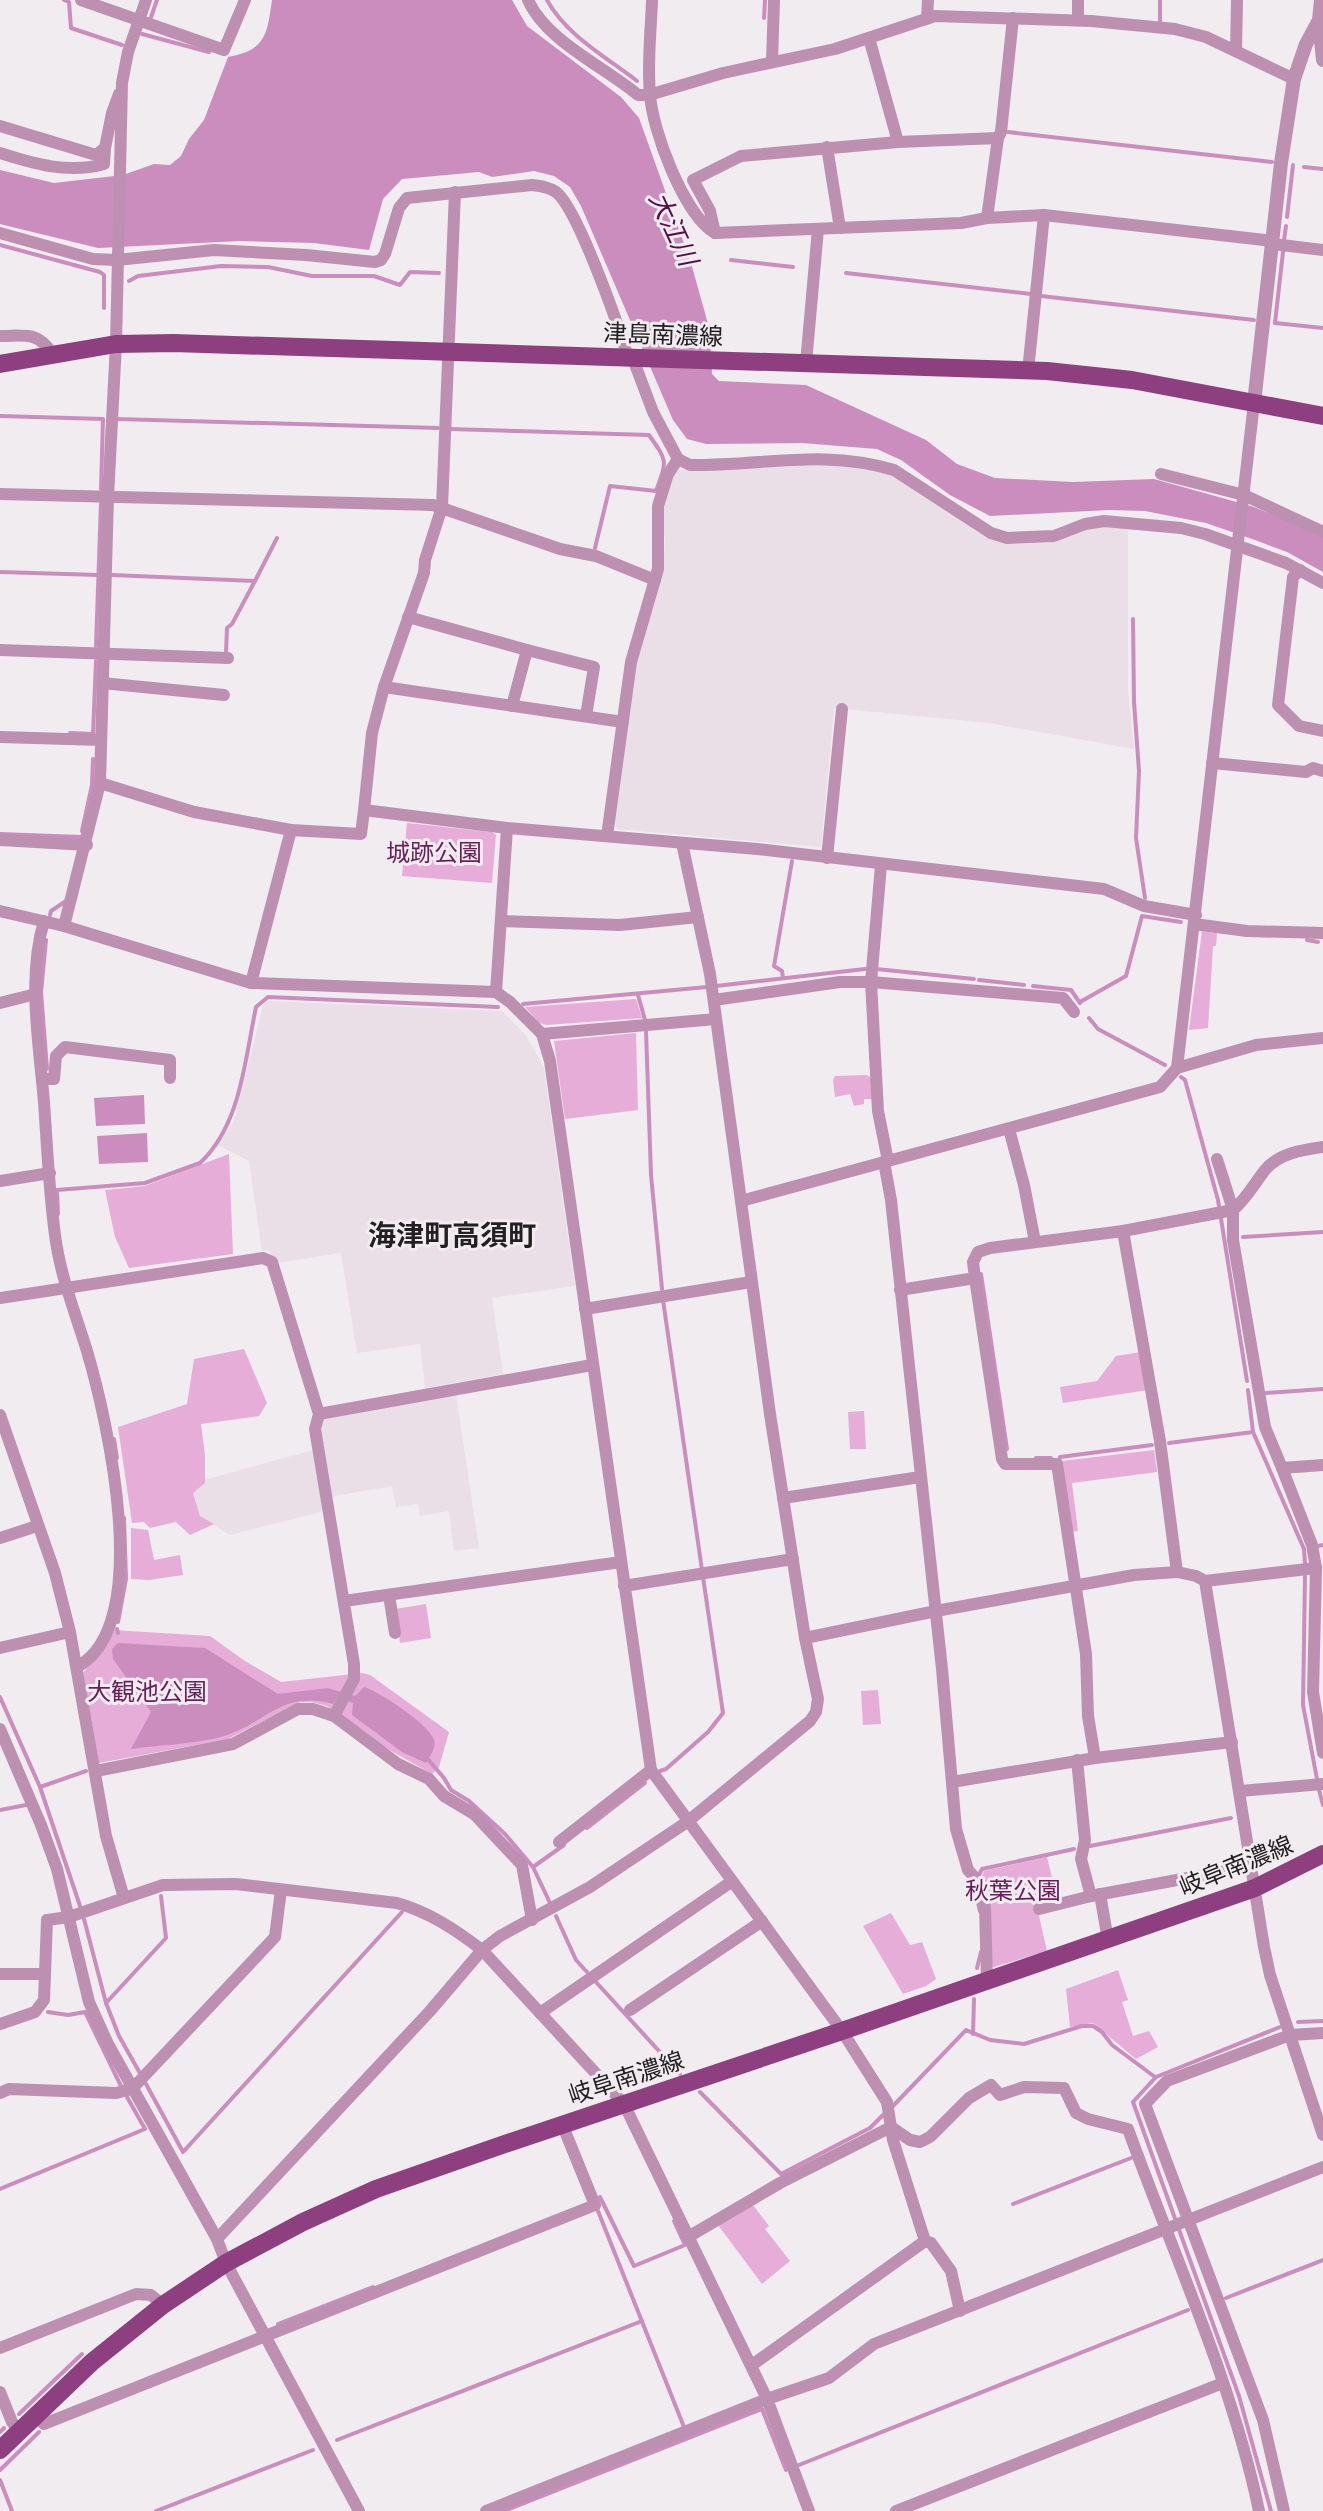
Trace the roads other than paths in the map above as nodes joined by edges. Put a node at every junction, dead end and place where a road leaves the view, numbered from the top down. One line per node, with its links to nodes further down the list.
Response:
1 (81, 0): 13 (street)
2 (245, 0): 13 (street)
3 (528, 0): 22 (street)
4 (652, 0): 22 (street)
5 (774, 0): 19 (street)
6 (928, 0): 11 (street)
7 (1078, 0): 14 (street)
8 (1237, 0): 17 (street)
9 (1321, 0): 15 (street)
10 (145, 1): 13 (street)
11 (927, 18): 12 (street); 16 (street)
12 (1013, 18): 14 (street); 24 (street)
13 (139, 20): 21 (street)
14 (1078, 20): 17 (street)
15 (1319, 20): 18 (street); 20 (street)
16 (869, 38): 19 (street); 25 (street)
17 (1236, 51): 20 (street)
18 (1323, 60)
19 (772, 62): 22 (street)
20 (1294, 79): 36 (street)
21 (122, 83): 27 (street); 38 (street)
22 (649, 95): 35 (street)
23 (0, 126): 27 (street)
24 (998, 138): 25 (street); 31 (street)
25 (898, 142): 26 (street)
26 (827, 147): 32 (street); 35 (street)
27 (105, 148): 28 (street)
28 (0, 153)
29 (455, 192): 38 (street); 41 (street); 43 (street)
30 (1044, 215): 31 (street); 36 (street); 46 (street)
31 (987, 218): 32 (street)
32 (840, 228): 33 (street)
33 (818, 229): 35 (street); 44 (street)
34 (0, 233): 38 (street)
35 (715, 233)
36 (1273, 242): 37 (street); 47 (street)
37 (1323, 250)
38 (117, 257): 40 (street)
39 (0, 336): 42 (street)
40 (116, 344): 41 (main road, 津島南濃線); 42 (main road, 津島南濃線); 52 (street)
41 (447, 352): 43 (main road, 津島南濃線); 54 (street)
42 (52, 353): 45 (main road, 津島南濃線)
43 (633, 358): 44 (main road, 津島南濃線); 49 (street)
44 (806, 363): 46 (main road, 津島南濃線)
45 (0, 364)
46 (1028, 371): 47 (main road, 津島南濃線)
47 (1254, 403): 48 (main road, 津島南濃線); 53 (street)
48 (1323, 416)
49 (678, 459): 56 (street); 58 (street)
50 (1161, 474): 53 (street)
51 (0, 494): 52 (street)
52 (108, 497): 54 (street); 63 (street)
53 (1244, 497): 55 (street); 56 (street)
54 (442, 507): 58 (street); 60 (street)
55 (1323, 532)
56 (1238, 543): 57 (street); 75 (street)
57 (1300, 570): 59 (street); 72 (street)
58 (655, 580): 71 (street)
59 (1323, 583)
60 (408, 617): 62 (street); 66 (street)
61 (0, 650): 63 (street)
62 (527, 650): 68 (street); 70 (street)
63 (103, 654): 64 (street); 65 (street)
64 (228, 658)
65 (102, 683): 67 (street); 74 (street)
66 (384, 687): 68 (street); 78 (street)
67 (224, 695)
68 (512, 706): 70 (street)
69 (842, 709): 85 (street)
70 (586, 716): 71 (street)
71 (623, 722): 81 (street)
72 (1323, 731)
73 (0, 737): 74 (street)
74 (101, 740): 77 (street)
75 (1212, 763): 76 (street); 89 (street)
76 (1323, 771)
77 (100, 783): 80 (street); 84 (street)
78 (364, 810): 79 (street); 80 (street)
79 (507, 828): 81 (street); 91 (street)
80 (291, 830): 95 (street)
81 (607, 836): 83 (street)
82 (0, 840): 84 (street)
83 (682, 843): 85 (street); 88 (street)
84 (87, 845): 92 (street)
85 (827, 858): 86 (street)
86 (881, 865): 89 (street); 94 (street)
87 (0, 911): 90 (street)
88 (698, 917): 91 (street); 98 (street)
89 (1195, 919): 93 (street); 104 (street)
90 (44, 921): 92 (street); 97 (street)
91 (501, 921): 96 (street)
92 (64, 926): 95 (street)
93 (1323, 933)
94 (871, 982): 98 (street); 100 (street); 110 (street)
95 (251, 983): 96 (street)
96 (496, 992): 102 (street)
97 (36, 994): 99 (street); 106 (street)
98 (714, 1000): 101 (street)
99 (0, 1003)
100 (1074, 1012)
101 (716, 1019): 102 (street); 113 (street)
102 (542, 1034): 122 (street)
103 (1323, 1038): 104 (street)
104 (1177, 1068): 107 (street)
105 (170, 1078): 106 (street)
106 (42, 1079): 111 (street)
107 (1009, 1129): 110 (street); 116 (street)
108 (1323, 1147): 114 (street)
109 (1217, 1159): 114 (street)
110 (886, 1162): 113 (street); 120 (street)
111 (50, 1173): 112 (street); 119 (street)
112 (0, 1181)
113 (741, 1201): 118 (street)
114 (1225, 1211): 115 (street); 127 (street)
115 (1123, 1231): 116 (street); 135 (street)
116 (1035, 1242): 117 (street)
117 (975, 1278): 120 (street); 137 (street)
118 (751, 1282): 122 (street); 129 (street)
119 (66, 1288): 121 (street); 124 (street); 147 (street)
120 (900, 1290): 128 (street)
121 (0, 1298)
122 (585, 1309): 123 (street)
123 (592, 1365): 124 (street); 133 (street)
124 (319, 1414): 140 (street)
125 (0, 1415): 130 (street)
126 (1323, 1465): 127 (street)
127 (1282, 1468): 134 (street)
128 (920, 1477): 129 (street); 141 (street)
129 (783, 1498): 132 (street)
130 (37, 1526): 131 (street); 143 (street)
131 (0, 1538)
132 (793, 1559): 138 (street); 145 (street)
133 (621, 1562): 138 (street); 139 (street)
134 (1316, 1568): 136 (street); 142 (street)
135 (1177, 1572): 136 (street); 137 (street)
136 (1205, 1581): 150 (street)
137 (1075, 1585): 141 (street); 153 (street)
138 (624, 1586): 155 (street)
139 (389, 1595): 140 (street); 144 (street)
140 (344, 1601): 148 (street)
141 (936, 1611): 145 (street); 157 (street)
142 (1318, 1626): 152 (street)
143 (70, 1632): 146 (street); 147 (street)
144 (395, 1633)
145 (805, 1638): 160 (street)
146 (0, 1648)
147 (77, 1667): 156 (street)
148 (334, 1716): 156 (street); 171 (street)
149 (0, 1729): 151 (street)
150 (1232, 1742): 153 (street); 159 (street)
151 (5, 1752): 170 (street)
152 (1323, 1753)
153 (1095, 1758): 154 (street)
154 (1077, 1760): 157 (street); 167 (street)
155 (651, 1770): 160 (street); 161 (street)
156 (96, 1771): 168 (street)
157 (952, 1782): 177 (street)
158 (1323, 1784): 159 (street)
159 (1240, 1791): 163 (street)
160 (687, 1822): 164 (street); 171 (street)
161 (559, 1842)
162 (1323, 1854): 165 (main road, 岐阜南濃線)
163 (1252, 1866): 165 (street); 167 (street)
164 (731, 1882): 172 (street); 179 (street)
165 (1255, 1888): 173 (main road, 岐阜南濃線); 183 (street)
166 (281, 1890): 168 (street); 174 (street); 184 (street)
167 (1096, 1895): 169 (street); 173 (street)
168 (124, 1898): 170 (street)
169 (1039, 1909)
170 (69, 1917): 176 (street); 184 (street)
171 (532, 1920): 174 (street)
172 (762, 1921): 178 (street); 181 (street)
173 (1108, 1940): 177 (main road, 岐阜南濃線)
174 (482, 1950): 179 (street); 194 (street)
175 (0, 1974): 176 (street)
176 (45, 1974): 180 (street)
177 (987, 1980): 181 (main road, 岐阜南濃線)
178 (630, 2010)
179 (540, 2013): 186 (street)
180 (0, 2024)
181 (842, 2031): 186 (main road, 岐阜南濃線); 188 (street)
182 (1323, 2033): 183 (street)
183 (1290, 2035): 189 (street); 191 (street)
184 (132, 2089): 185 (street); 194 (street)
185 (0, 2093)
186 (624, 2104): 187 (main road, 岐阜南濃線); 193 (street)
187 (562, 2124): 196 (main road, 岐阜南濃線); 199 (street)
188 (891, 2127): 192 (street); 193 (street); 195 (street)
189 (1323, 2135)
190 (1323, 2167): 191 (street)
191 (1187, 2222): 192 (street); 213 (street)
192 (1168, 2230): 198 (street); 202 (street)
193 (688, 2237): 201 (street)
194 (217, 2239): 196 (street)
195 (925, 2241): 198 (street); 201 (street)
196 (226, 2263): 197 (main road, 岐阜南濃線); 199 (street)
197 (163, 2305): 200 (street); 205 (main road, 岐阜南濃線)
198 (960, 2311): 204 (street)
199 (265, 2335): 205 (street); 208 (street)
200 (0, 2348)
201 (752, 2365): 204 (street)
202 (1223, 2383): 211 (street); 212 (street)
203 (0, 2392): 206 (street)
204 (767, 2399): 209 (street); 210 (street)
205 (35, 2416): 206 (main road, 岐阜南濃線)
206 (19, 2431): 207 (main road, 岐阜南濃線)
207 (0, 2450)
208 (359, 2511)
209 (486, 2511)
210 (809, 2511)
211 (896, 2511)
212 (1259, 2511)
213 (1284, 2511)

